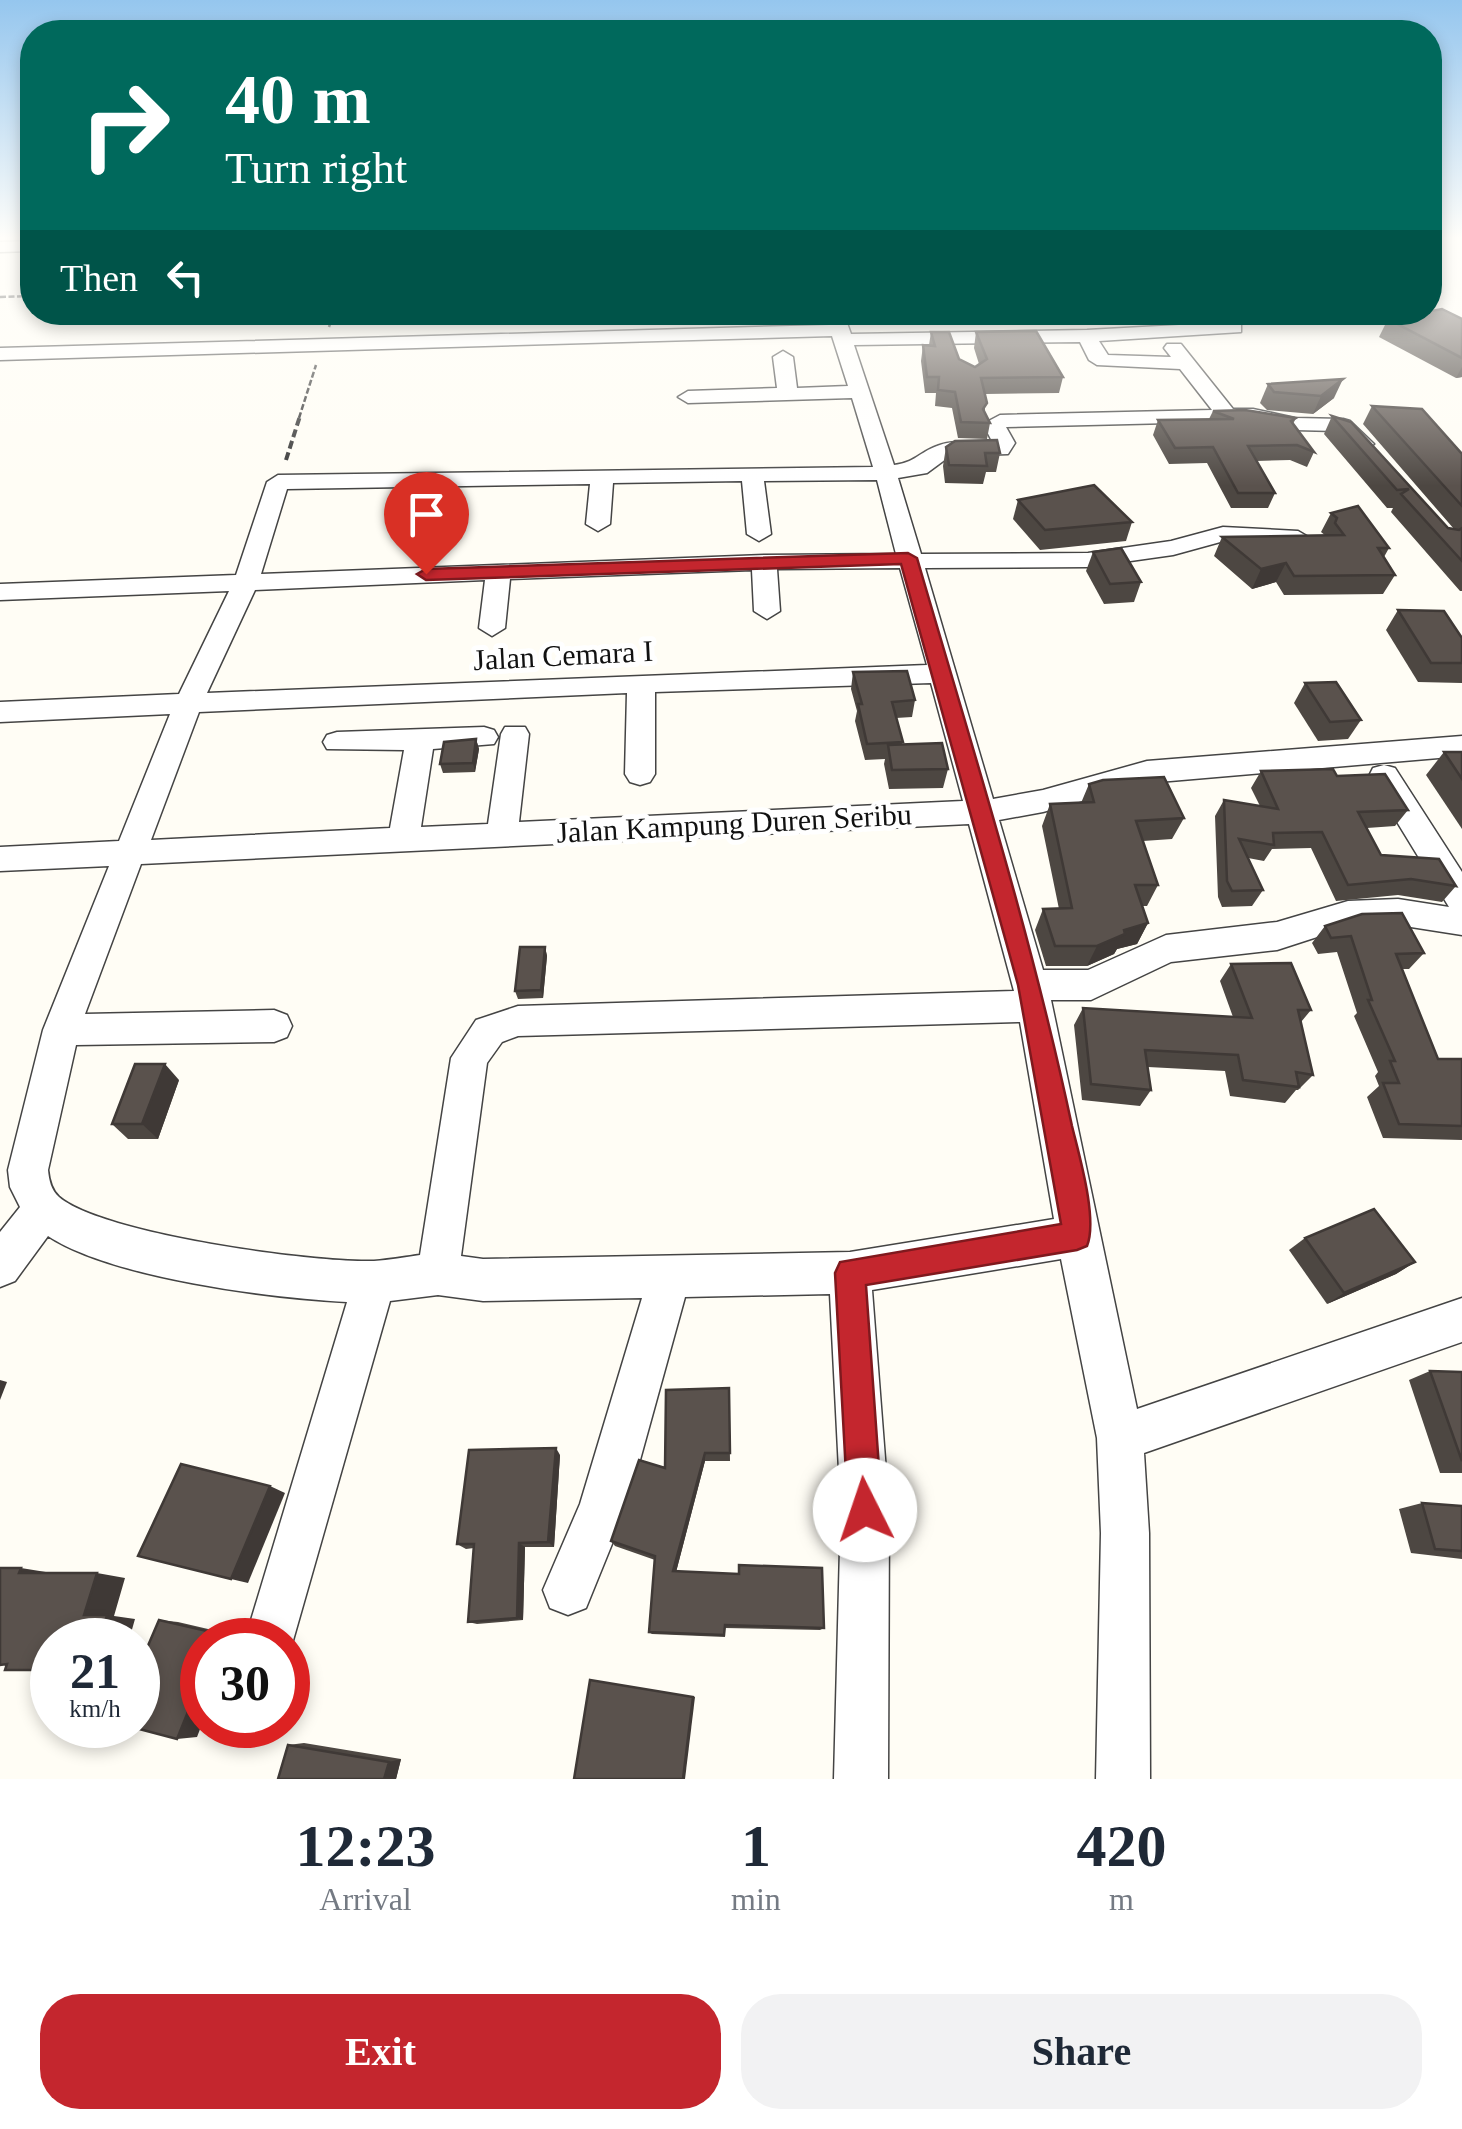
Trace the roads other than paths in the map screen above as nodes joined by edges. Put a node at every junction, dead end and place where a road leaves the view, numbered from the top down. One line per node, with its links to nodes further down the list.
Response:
1 (838, 327): 3 (street); 5 (street); 8 (street)
2 (1234, 328): 4 (street)
3 (955, 336): 4 (street); 7 (street)
4 (1088, 336): 11 (street)
5 (0, 354)
6 (783, 357): 9 (street)
7 (965, 361)
8 (862, 392): 9 (street); 13 (street)
9 (788, 395): 10 (street)
10 (688, 398)
11 (1227, 415): 12 (street); 13 (street)
12 (1383, 467)
13 (885, 470): 14 (street); 19 (street)
14 (752, 474): 15 (street); 17 (street)
15 (602, 477): 16 (street); 22 (street)
16 (598, 524)
17 (759, 534)
18 (1312, 538): 19 (street)
19 (908, 558): 20 (street); 26 (street)
20 (764, 562): 21 (street); 24 (street)
21 (498, 572): 22 (street); 25 (street)
22 (246, 581): 23 (street); 28 (street)
23 (0, 592)
24 (767, 611)
25 (492, 628)
26 (942, 674): 27 (street, Jalan Cemara I); 35 (street)
27 (641, 683): 28 (street, Jalan Cemara I); 34 (street)
28 (188, 706): 29 (street, Jalan Cemara I); 38 (street)
29 (0, 712)
30 (420, 740): 31 (street); 36 (street); 37 (street)
31 (338, 742)
32 (1462, 746): 33 (street, Jalan Kampung Duren Seribu)
33 (1370, 753): 35 (street, Jalan Kampung Duren Seribu); 40 (street)
34 (640, 774)
35 (980, 812): 36 (street, Jalan Kampung Duren Seribu); 42 (street)
36 (502, 833): 37 (street, Jalan Kampung Duren Seribu)
37 (404, 837): 38 (street, Jalan Kampung Duren Seribu)
38 (133, 854): 39 (street, Jalan Kampung Duren Seribu); 44 (street)
39 (0, 859)
40 (1462, 899)
41 (1462, 922): 42 (street)
42 (1033, 996): 46 (street); 49 (street)
43 (274, 1026): 44 (street)
44 (61, 1030): 45 (street)
45 (43, 1210): 47 (street); 51 (street)
46 (1077, 1236): 48 (street); 53 (street)
47 (0, 1266)
48 (850, 1273): 50 (street); 56 (street)
49 (438, 1274): 50 (street); 51 (street)
50 (670, 1275): 54 (street)
51 (374, 1282): 55 (street)
52 (1462, 1320): 53 (street)
53 (1120, 1438): 57 (street)
54 (568, 1590)
55 (276, 1618)
56 (861, 1779)
57 (1123, 1779)

